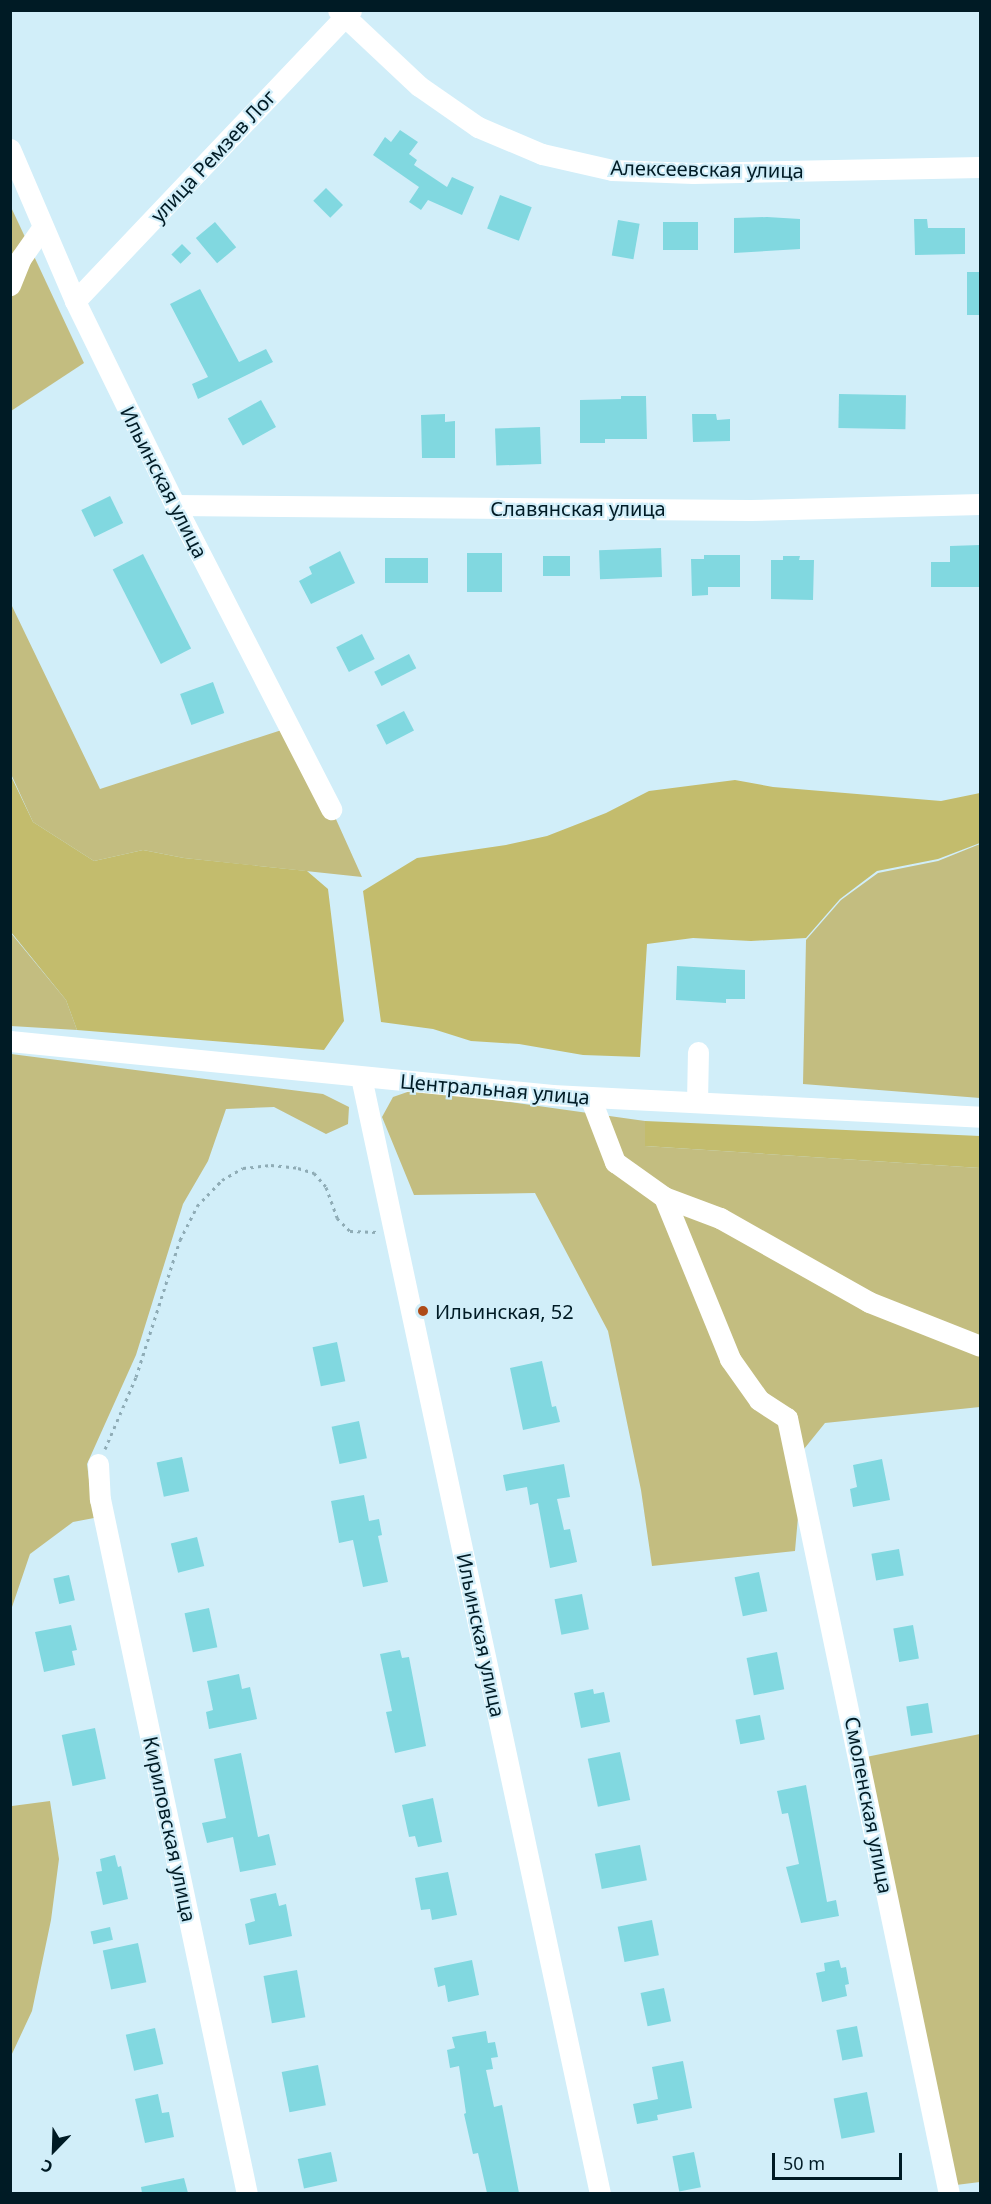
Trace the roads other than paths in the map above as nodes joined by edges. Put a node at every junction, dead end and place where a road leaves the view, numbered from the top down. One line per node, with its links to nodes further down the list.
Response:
1 (345, 12): 3 (street, Алексеевская улица); 6 (street, улица Ремзев Лог)
2 (10, 149): 4 (street, Ильинская улица)
3 (981, 167)
4 (42, 228): 5 (street); 6 (street, Ильинская улица)
5 (10, 285)
6 (75, 301): 8 (street, Ильинская улица)
7 (981, 504): 8 (street, Славянская улица)
8 (175, 506): 9 (street, Ильинская улица)
9 (332, 809)
10 (10, 1041): 12 (street, Центральная улица)
11 (698, 1052): 14 (street)
12 (361, 1077): 13 (street, Центральная улица); 20 (street, Ильинская улица)
13 (590, 1097): 14 (street, Центральная улица); 16 (street)
14 (697, 1102): 15 (street, Центральная улица)
15 (981, 1117)
16 (664, 1197): 17 (street); 21 (street, Смоленская улица)
17 (981, 1346)
18 (98, 1464): 19 (street, Кириловская улица)
19 (247, 2193)
20 (600, 2193)
21 (949, 2193)

